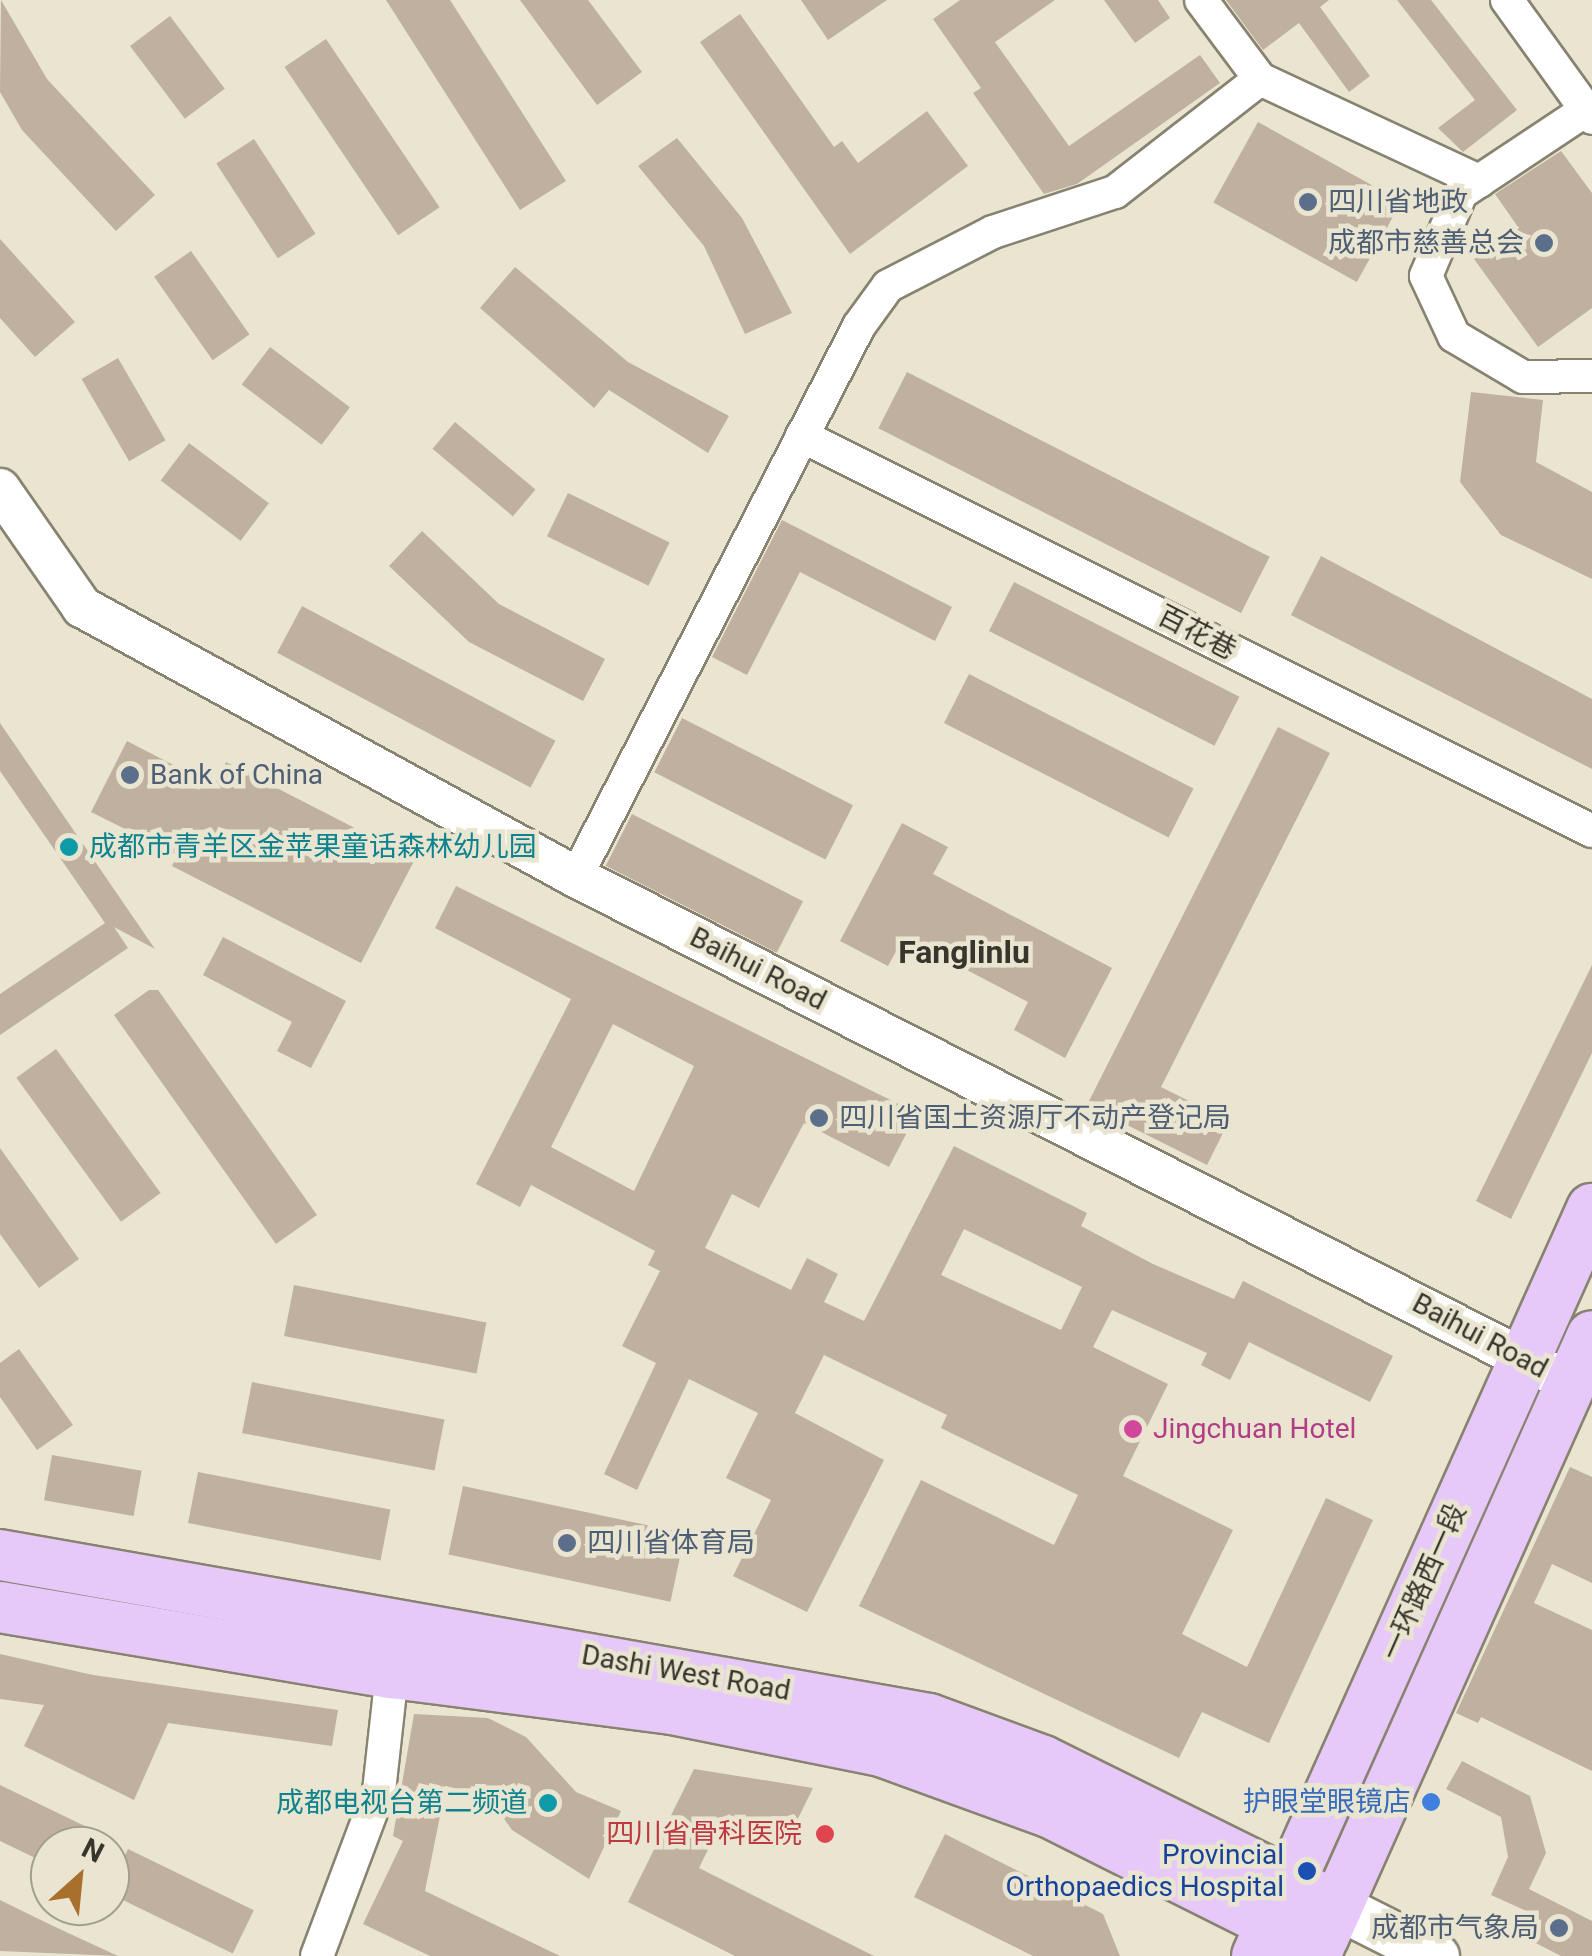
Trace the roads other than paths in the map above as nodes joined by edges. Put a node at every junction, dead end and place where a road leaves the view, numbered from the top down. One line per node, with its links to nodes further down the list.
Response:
1 (1201, 0): 3 (street)
2 (1508, 0): 4 (street)
3 (1260, 80): 5 (street); 7 (street)
4 (1589, 114): 5 (street)
5 (1479, 180): 6 (street)
6 (1592, 376)
7 (802, 436): 9 (street, 百花巷); 10 (street)
8 (0, 489): 10 (street, Baihui Road)
9 (1592, 830)
10 (576, 877): 13 (street, Baihui Road)
11 (1592, 1209): 13 (main road, 一环路西一段)
12 (1592, 1336): 14 (main road, 一环路西一段)
13 (1523, 1356): 14 (street, Baihui Road); 18 (main road, 一环路西一段)
14 (1581, 1391): 19 (main road, 一环路西一段)
15 (0, 1555): 18 (main road, Dashi West Road)
16 (0, 1607): 17 (main road, Dashi West Road)
17 (392, 1673): 18 (main road, Dashi West Road); 20 (street)
18 (1274, 1921): 19 (main road, Dashi West Road)
19 (1326, 1941): 21 (main road)
20 (317, 1956)
21 (1436, 1956)

